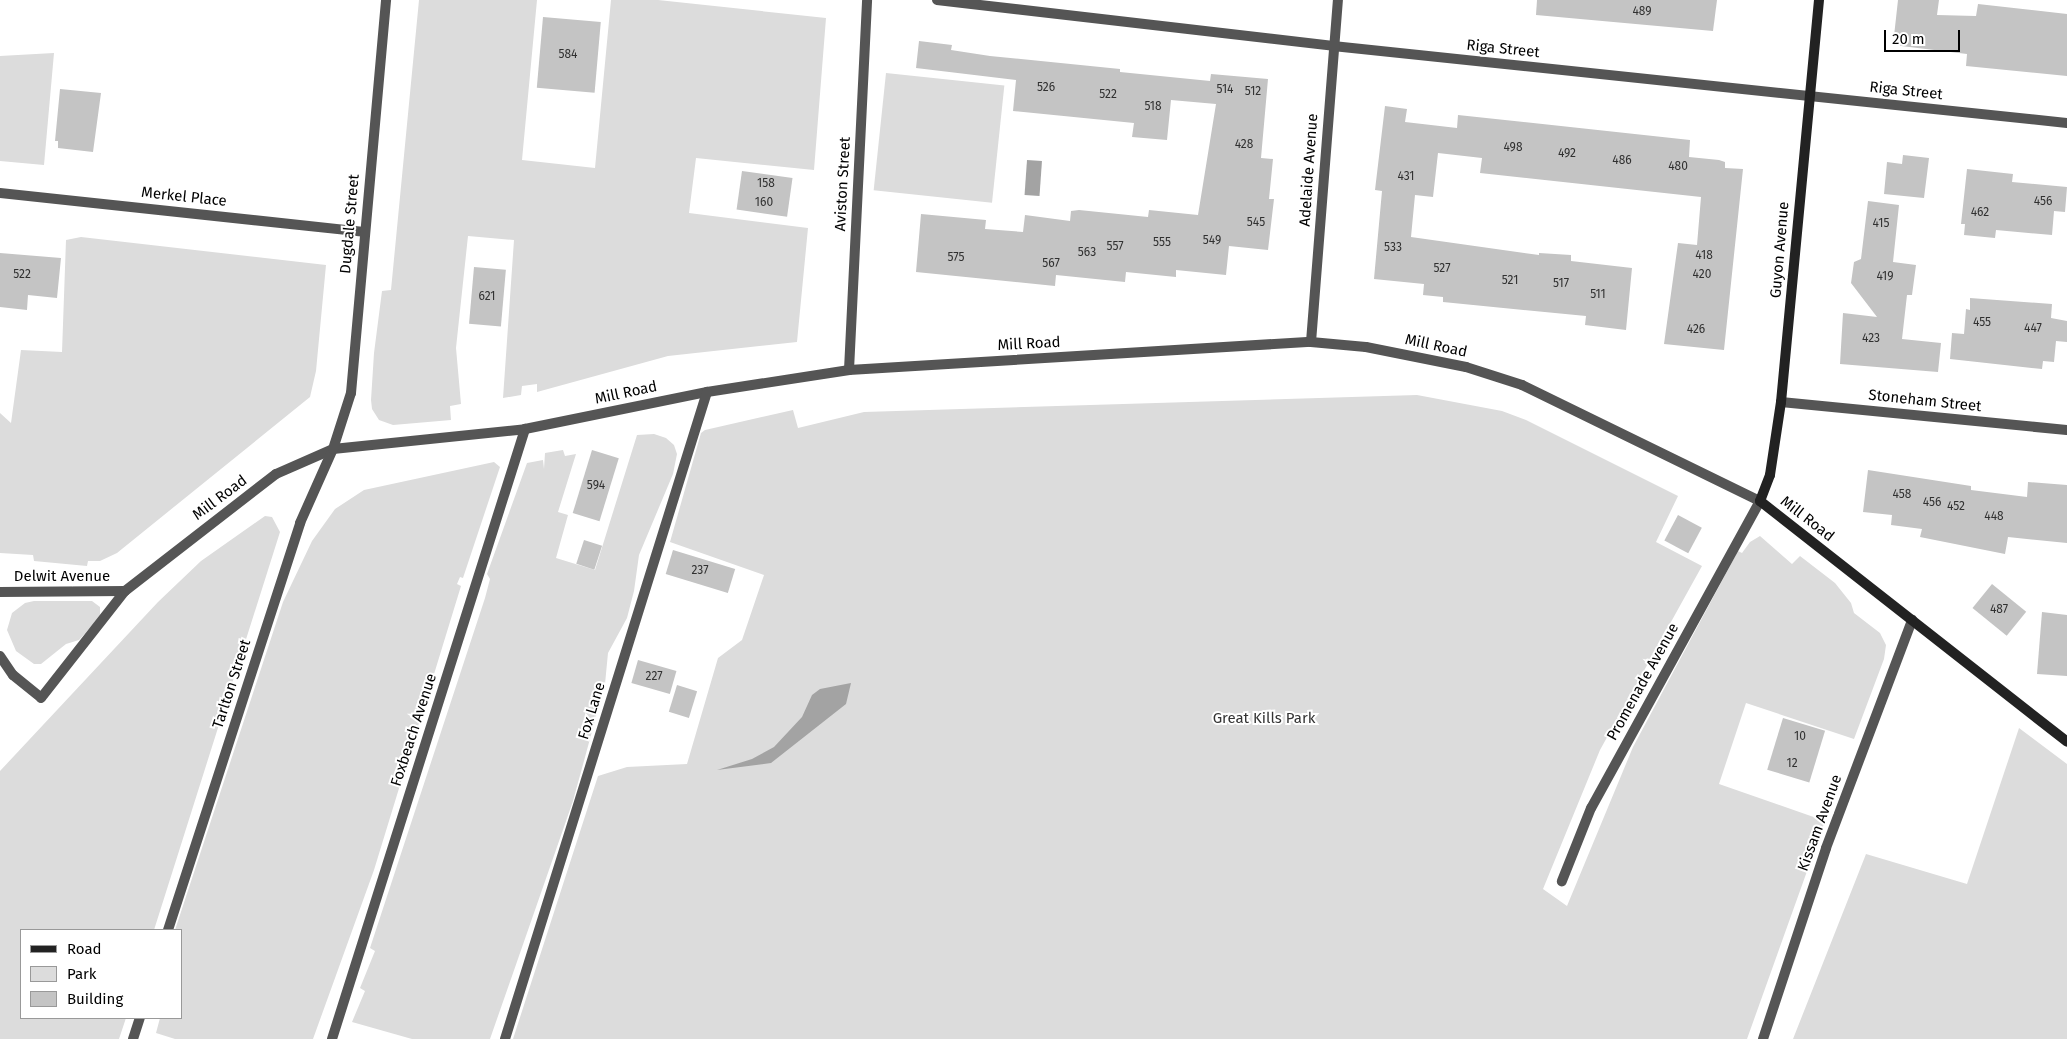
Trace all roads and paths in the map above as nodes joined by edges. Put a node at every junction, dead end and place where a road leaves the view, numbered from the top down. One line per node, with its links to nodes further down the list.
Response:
1 (386, 0): 10 (street, Dugdale Street)
2 (867, 0): 12 (street, Aviston Street)
3 (937, 0): 6 (street, Riga Street)
4 (1338, 0): 6 (street, Adelaide Avenue)
5 (1819, 0): 7 (street, Guyon Avenue)
6 (1333, 46): 7 (street, Riga Street); 11 (street, Adelaide Avenue)
7 (1809, 95): 8 (street, Riga Street); 14 (street, Guyon Avenue)
8 (2067, 123)
9 (0, 193): 10 (street, Merkel Place)
10 (364, 232): 17 (street, Dugdale Street)
11 (1311, 342): 12 (street, Mill Road); 18 (street, Mill Road)
12 (849, 370): 13 (street, Mill Road)
13 (707, 392): 15 (street, Mill Road); 29 (street, Fox Lane)
14 (1781, 402): 16 (street, Stoneham Street); 18 (street, Guyon Avenue)
15 (525, 429): 17 (street, Mill Road); 28 (street, Foxbeach Avenue)
16 (2067, 430)
17 (333, 449): 19 (street, Mill Road); 25 (street, Tarlton Street)
18 (1760, 501): 21 (street, Mill Road); 24 (street, Promenade Avenue)
19 (125, 591): 20 (street, Delwit Avenue); 22 (street, Mill Road)
20 (0, 592)
21 (1912, 620): 23 (street, Mill Road); 30 (street, Kissam Avenue)
22 (0, 656)
23 (2067, 742)
24 (1562, 882)
25 (168, 929)
26 (140, 1019): 27 (street)
27 (133, 1039)
28 (332, 1039)
29 (505, 1039)
30 (1763, 1039)

